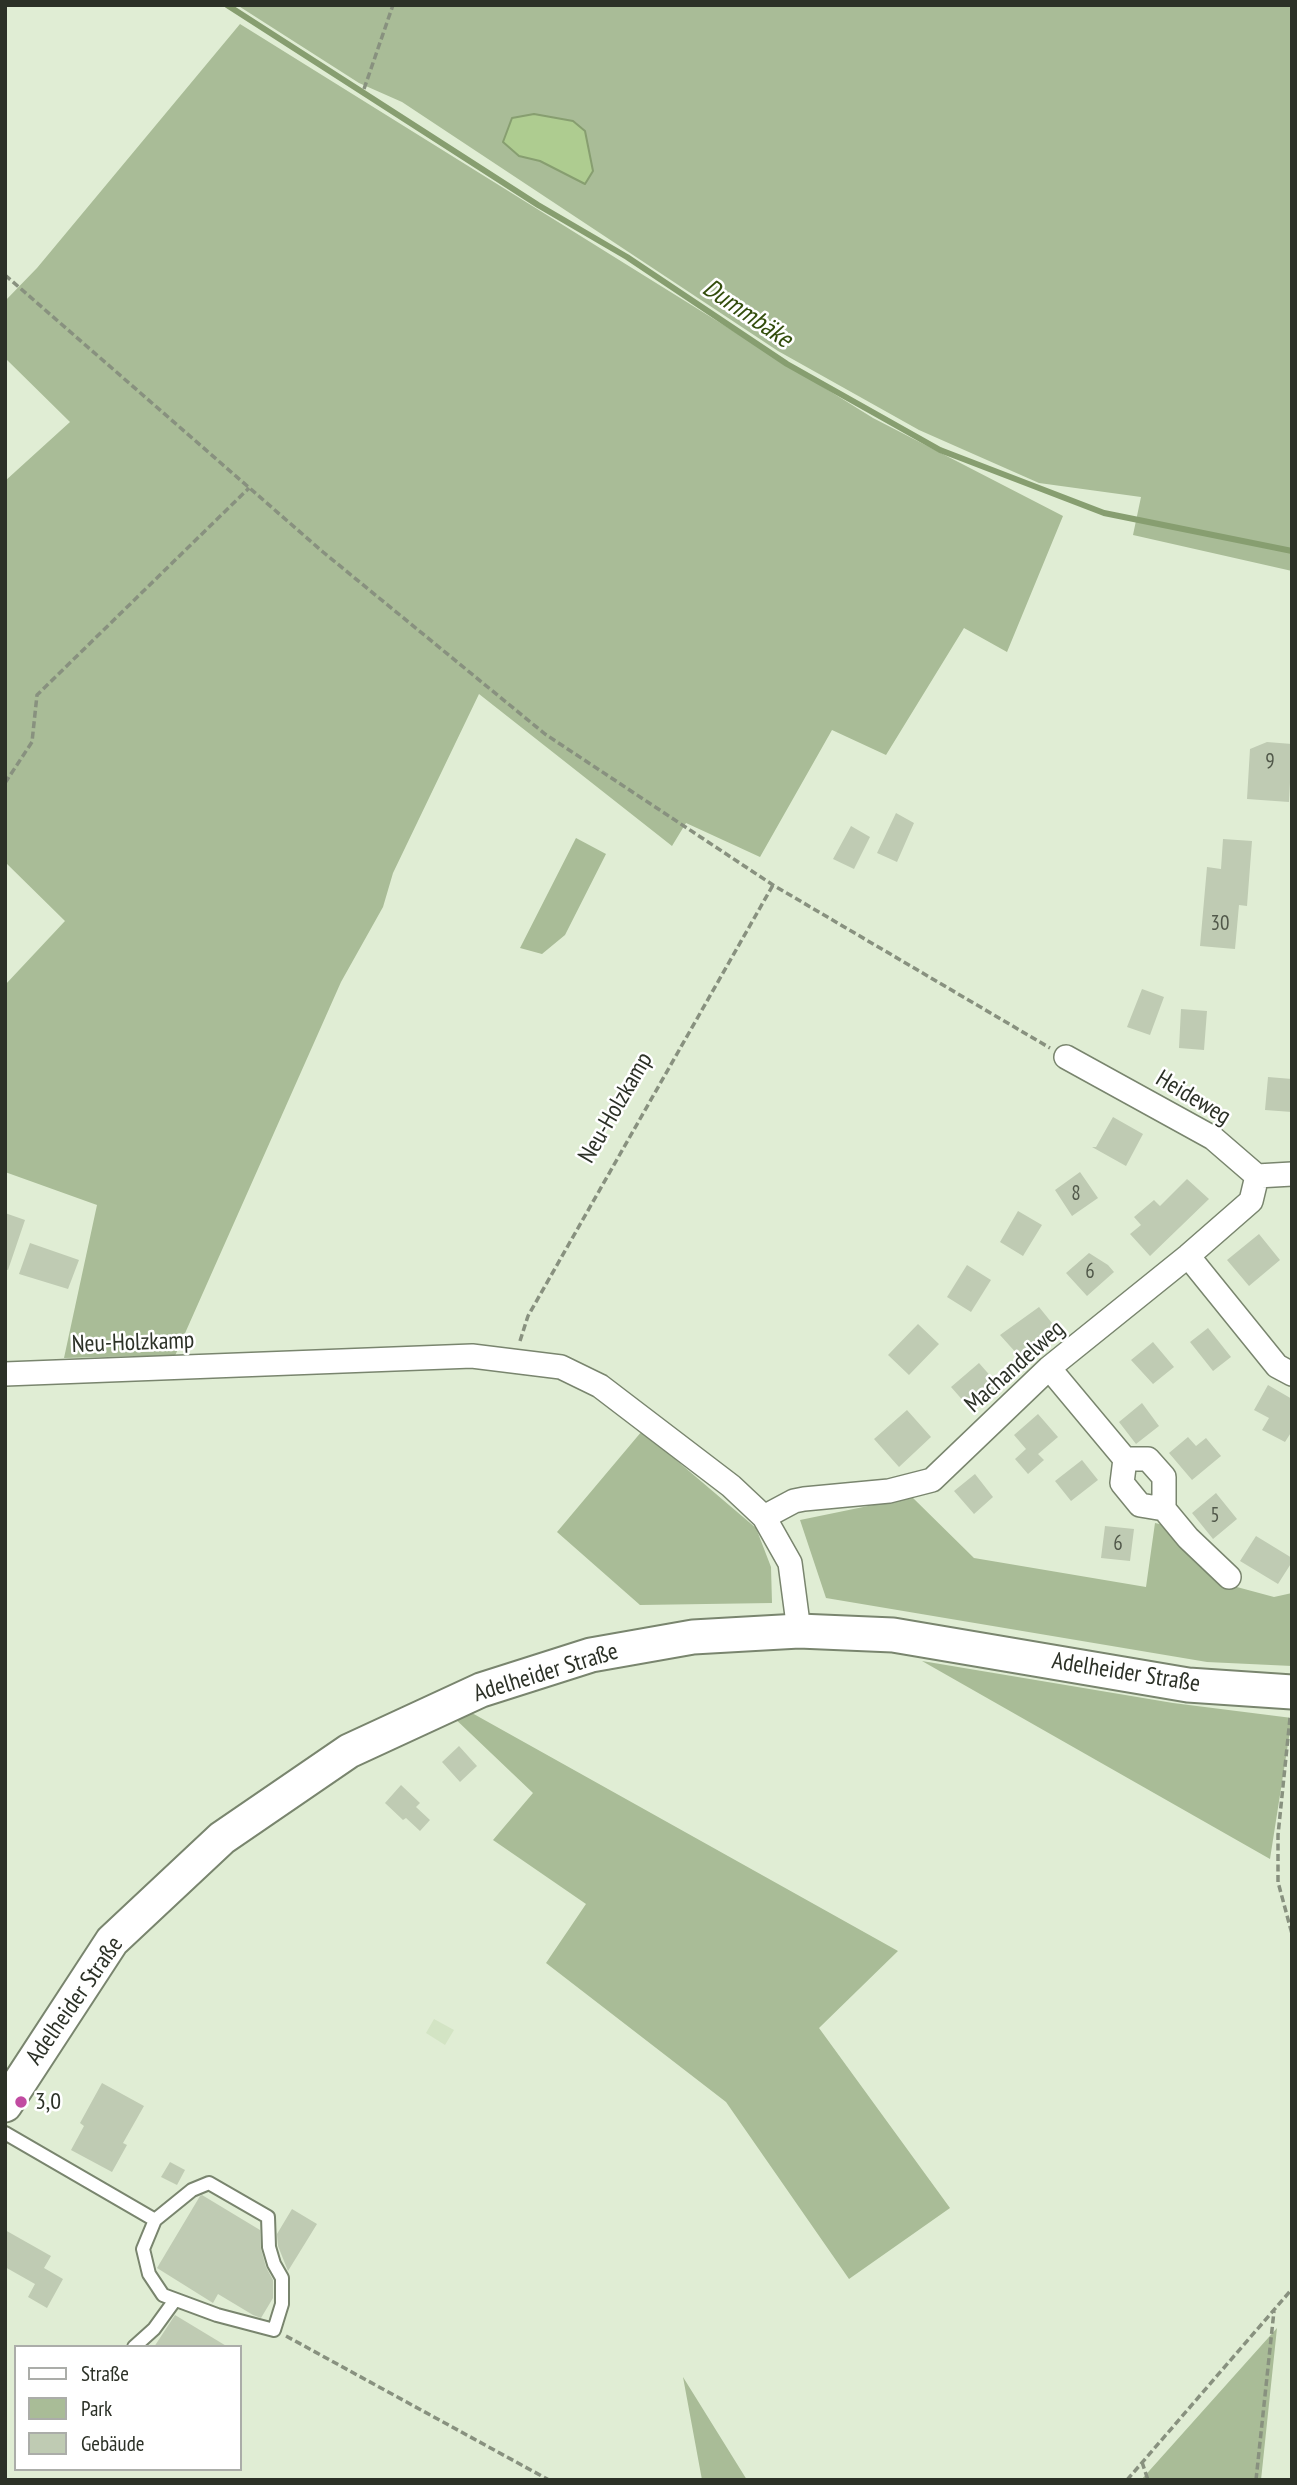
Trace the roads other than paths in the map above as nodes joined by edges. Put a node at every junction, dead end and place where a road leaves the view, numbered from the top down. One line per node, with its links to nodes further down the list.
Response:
1 (1066, 1058): 3 (street, Heideweg)
2 (1292, 1174): 3 (street)
3 (1257, 1176): 4 (street, Machandelweg)
4 (1188, 1256): 5 (street, Machandelweg); 7 (street)
5 (1049, 1368): 8 (street); 10 (street, Machandelweg)
6 (5, 1374): 10 (street, Neu-Holzkamp)
7 (1292, 1374)
8 (1125, 1459): 9 (street); 9 (street)
9 (1164, 1509): 11 (street)
10 (764, 1517): 12 (street, Neu-Holzkamp)
11 (1229, 1577)
12 (799, 1631): 13 (street, Adelheider Straße); 14 (street, Adelheider Straße)
13 (1291, 1701)
14 (5, 2105)
15 (5, 2133): 16 (lane)
16 (155, 2220): 17 (lane); 17 (lane)
17 (175, 2300): 18 (lane)
18 (136, 2345)

